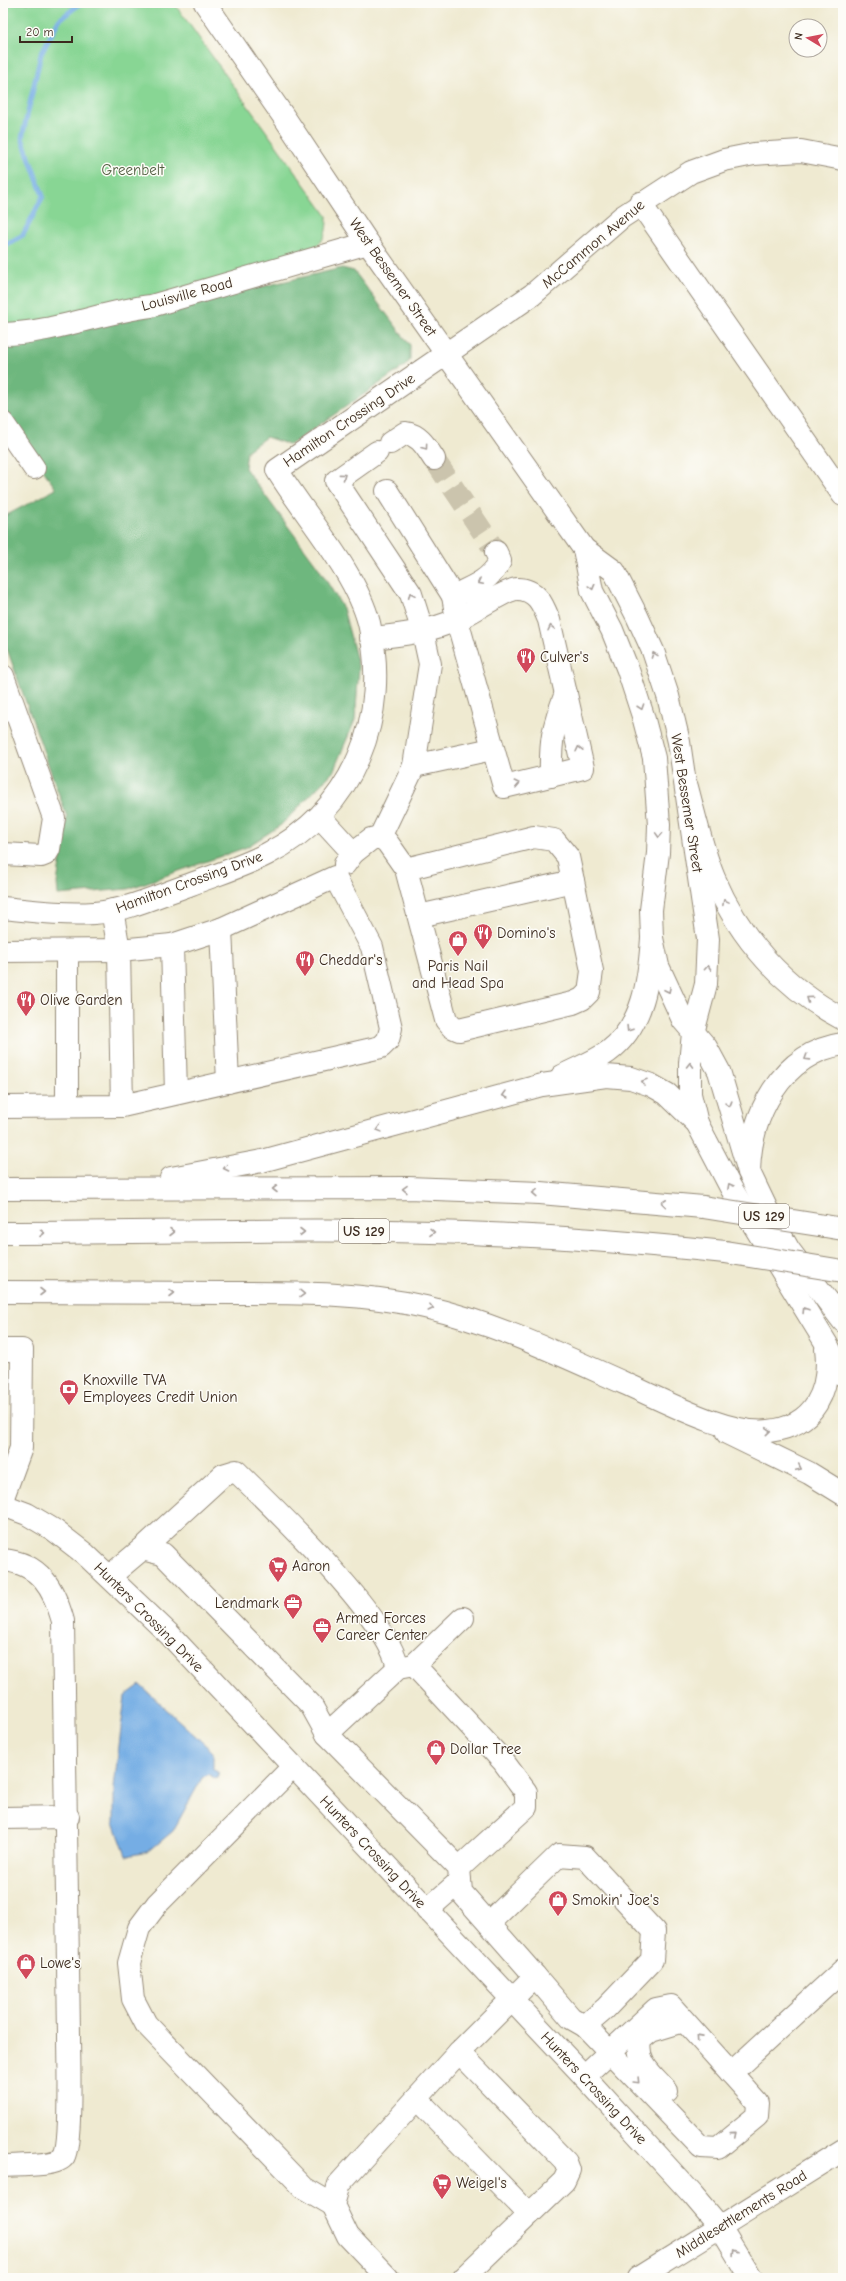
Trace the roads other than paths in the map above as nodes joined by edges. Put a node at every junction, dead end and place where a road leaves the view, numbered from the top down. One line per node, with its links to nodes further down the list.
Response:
1 (205, 3): 4 (main road, West Bessemer Street)
2 (843, 159): 3 (main road, McCammon Avenue)
3 (640, 203): 6 (main road, McCammon Avenue); 11 (main road)
4 (368, 243): 5 (main road, Louisville Road); 6 (main road, West Bessemer Street)
5 (3, 334)
6 (447, 352): 12 (main road, West Bessemer Street); 17 (main road, Hamilton Crossing Drive)
7 (3, 423): 9 (main road)
8 (434, 459): 16 (main road, one-way to 8)
9 (34, 468)
10 (387, 491): 14 (main road)
11 (843, 495)
12 (584, 549): 23 (main road, West Bessemer Street, one-way to 12); 35 (main road, West Bessemer Street, one-way to 35)
13 (496, 552): 14 (main road, one-way to 14)
14 (453, 596): 15 (main road)
15 (457, 620): 16 (main road); 19 (main road, one-way to 15); 20 (main road)
16 (423, 632): 17 (main road); 21 (main road)
17 (371, 638): 24 (main road, Hamilton Crossing Drive)
18 (3, 676): 27 (main road)
19 (566, 693): 22 (main road); 22 (main road, one-way to 19)
20 (492, 749): 21 (main road); 22 (main road, one-way to 22)
21 (414, 766): 25 (main road)
22 (551, 776)
23 (687, 787): 40 (main road, one-way to 23); 41 (main road, West Bessemer Street, one-way to 23)
24 (320, 818): 26 (main road); 32 (main road, Hamilton Crossing Drive)
25 (380, 837): 26 (main road); 28 (main road)
26 (353, 853): 29 (main road)
27 (3, 854)
28 (406, 869): 30 (main road); 33 (main road)
29 (335, 877): 34 (main road); 43 (main road)
30 (573, 881): 33 (main road); 33 (main road)
31 (3, 908): 32 (main road, Hamilton Crossing Drive)
32 (112, 910): 37 (main road)
33 (419, 916)
34 (222, 929): 36 (main road); 43 (main road)
35 (652, 938): 41 (main road, West Bessemer Street, one-way to 41); 44 (main road, one-way to 44)
36 (172, 945): 37 (main road); 45 (main road)
37 (119, 950): 39 (main road); 47 (main road)
38 (3, 951): 39 (main road)
39 (67, 951): 46 (main road)
40 (843, 1019)
41 (693, 1033): 49 (main road, West Bessemer Street, one-way to 41); 50 (main road, West Bessemer Street, one-way to 50)
42 (843, 1044): 50 (main road, one-way to 50)
43 (228, 1082): 45 (main road)
44 (542, 1085): 49 (main road, one-way to 44); 52 (main road, one-way to 52)
45 (176, 1093): 47 (main road)
46 (67, 1106): 47 (main road); 48 (main road)
47 (122, 1106)
48 (3, 1107)
49 (697, 1123): 58 (main road, West Bessemer Street, one-way to 49)
50 (749, 1172): 57 (main road, West Bessemer Street)
51 (3, 1189): 52 (main road, US 129)
52 (111, 1189): 53 (main road, US 129, one-way to 52, bridge)
53 (834, 1228)
54 (3, 1234): 55 (main road, US 129, one-way to 55, bridge)
55 (843, 1271)
56 (3, 1292): 61 (main road, one-way to 61)
57 (843, 1321)
58 (826, 1343): 60 (main road, West Bessemer Street); 61 (main road, one-way to 58)
59 (3, 1350): 62 (main road)
60 (843, 1375)
61 (703, 1418): 63 (main road, one-way to 63)
62 (12, 1449): 64 (main road)
63 (843, 1494)
64 (3, 1497)
65 (3, 1505): 68 (main road, Hunters Crossing Drive)
66 (142, 1549): 68 (main road); 70 (main road); 71 (main road)
67 (3, 1560): 73 (main road)
68 (110, 1576): 72 (main road, Hunters Crossing Drive)
69 (462, 1618): 70 (main road)
70 (406, 1667): 71 (main road); 75 (main road)
71 (328, 1734): 75 (main road)
72 (293, 1767): 76 (main road, Hunters Crossing Drive); 91 (main road)
73 (68, 1817): 74 (main road); 90 (main road)
74 (3, 1818)
75 (459, 1874): 76 (main road); 77 (main road)
76 (428, 1910): 80 (main road, Hunters Crossing Drive)
77 (489, 1924): 79 (main road); 82 (main road)
78 (843, 1970): 85 (main road)
79 (535, 1976): 80 (main road); 82 (main road)
80 (511, 1999): 83 (main road); 86 (main road, Hunters Crossing Drive)
81 (684, 2021): 84 (main road); 85 (main road, one-way to 81); 88 (main road)
82 (585, 2026): 84 (main road)
83 (459, 2052): 87 (main road); 92 (main road)
84 (610, 2053): 86 (main road); 88 (main road, one-way to 88)
85 (731, 2073): 88 (main road, one-way to 85)
86 (584, 2076): 93 (main road, Hunters Crossing Drive)
87 (417, 2099): 91 (main road); 92 (main road)
88 (702, 2147)
89 (843, 2150): 93 (main road, Middlesettlements Road)
90 (3, 2166)
91 (333, 2205): 94 (main road)
92 (529, 2214): 95 (main road)
93 (720, 2227): 96 (main road, Middlesettlements Road); 97 (main road, Hunters Crossing Drive, one-way to 93)
94 (388, 2278)
95 (463, 2278)
96 (638, 2278)
97 (751, 2278)

